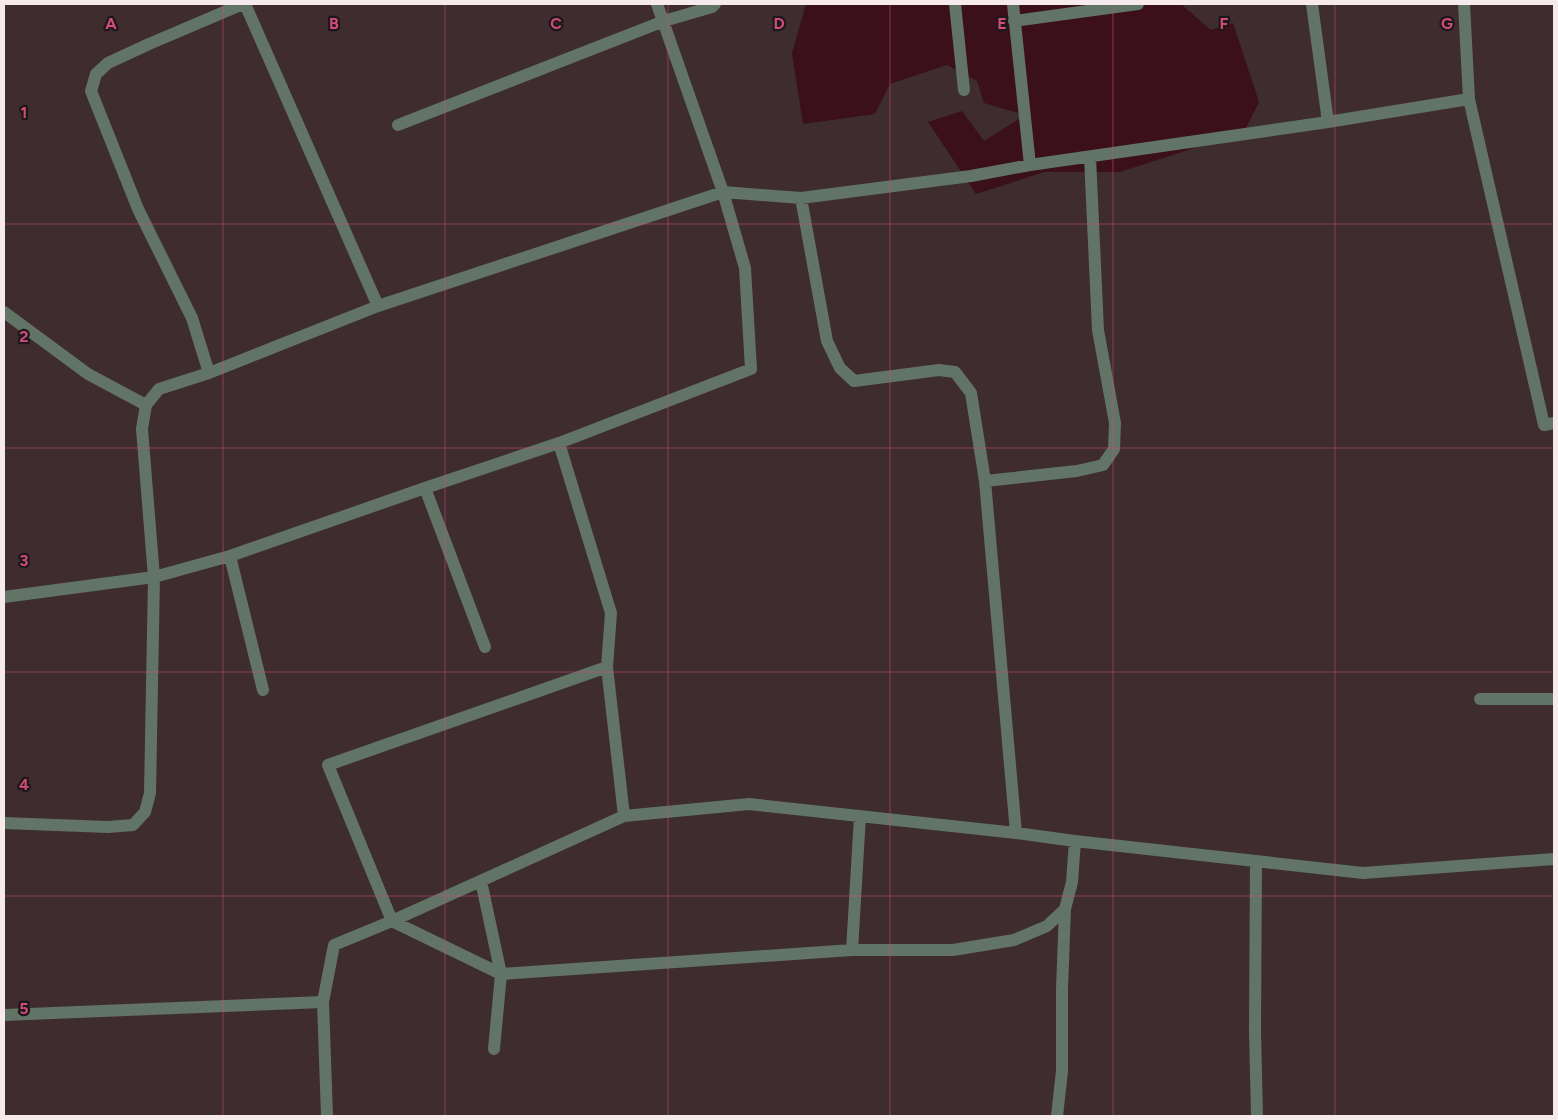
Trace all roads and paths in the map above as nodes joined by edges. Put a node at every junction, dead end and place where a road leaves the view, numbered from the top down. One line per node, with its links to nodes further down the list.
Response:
1 (244, 4): 19 (street); 21 (street)
2 (657, 4): 9 (street)
3 (715, 4): 9 (street)
4 (955, 4): 11 (street)
5 (1013, 4): 10 (street)
6 (1138, 4): 10 (street)
7 (1312, 4): 13 (street)
8 (1464, 4): 12 (street)
9 (664, 21): 14 (street); 17 (street)
10 (1014, 21): 16 (street)
11 (964, 90)
12 (1469, 99): 13 (street); 23 (street)
13 (1328, 122): 15 (street)
14 (398, 125)
15 (1090, 157): 16 (street); 25 (street)
16 (1030, 165): 18 (street)
17 (723, 192): 18 (street); 19 (street); 24 (street)
18 (801, 198): 25 (street)
19 (378, 306): 21 (street)
20 (4, 312): 22 (street)
21 (209, 373): 22 (street)
22 (146, 405): 28 (street)
23 (1554, 423)
24 (559, 443): 26 (street); 31 (street)
25 (986, 482): 38 (street)
26 (425, 488): 27 (street); 30 (street)
27 (230, 556): 28 (street); 32 (street)
28 (154, 577): 29 (street); 37 (street)
29 (4, 597)
30 (485, 647)
31 (606, 667): 35 (street); 44 (street)
32 (263, 690)
33 (1480, 699): 34 (street)
34 (1554, 699)
35 (624, 816): 36 (street); 42 (street)
36 (860, 816): 38 (street); 45 (street)
37 (4, 823)
38 (1016, 833): 39 (street)
39 (1075, 841): 41 (street); 43 (street)
40 (1554, 859): 41 (street)
41 (1256, 861): 52 (street)
42 (481, 881): 44 (street); 46 (street)
43 (1065, 909): 45 (street); 51 (street)
44 (392, 921): 46 (street); 47 (street)
45 (852, 950): 46 (street)
46 (501, 974): 49 (street)
47 (323, 1002): 48 (street); 50 (street)
48 (4, 1015)
49 (494, 1049)
50 (327, 1116)
51 (1057, 1116)
52 (1257, 1116)

